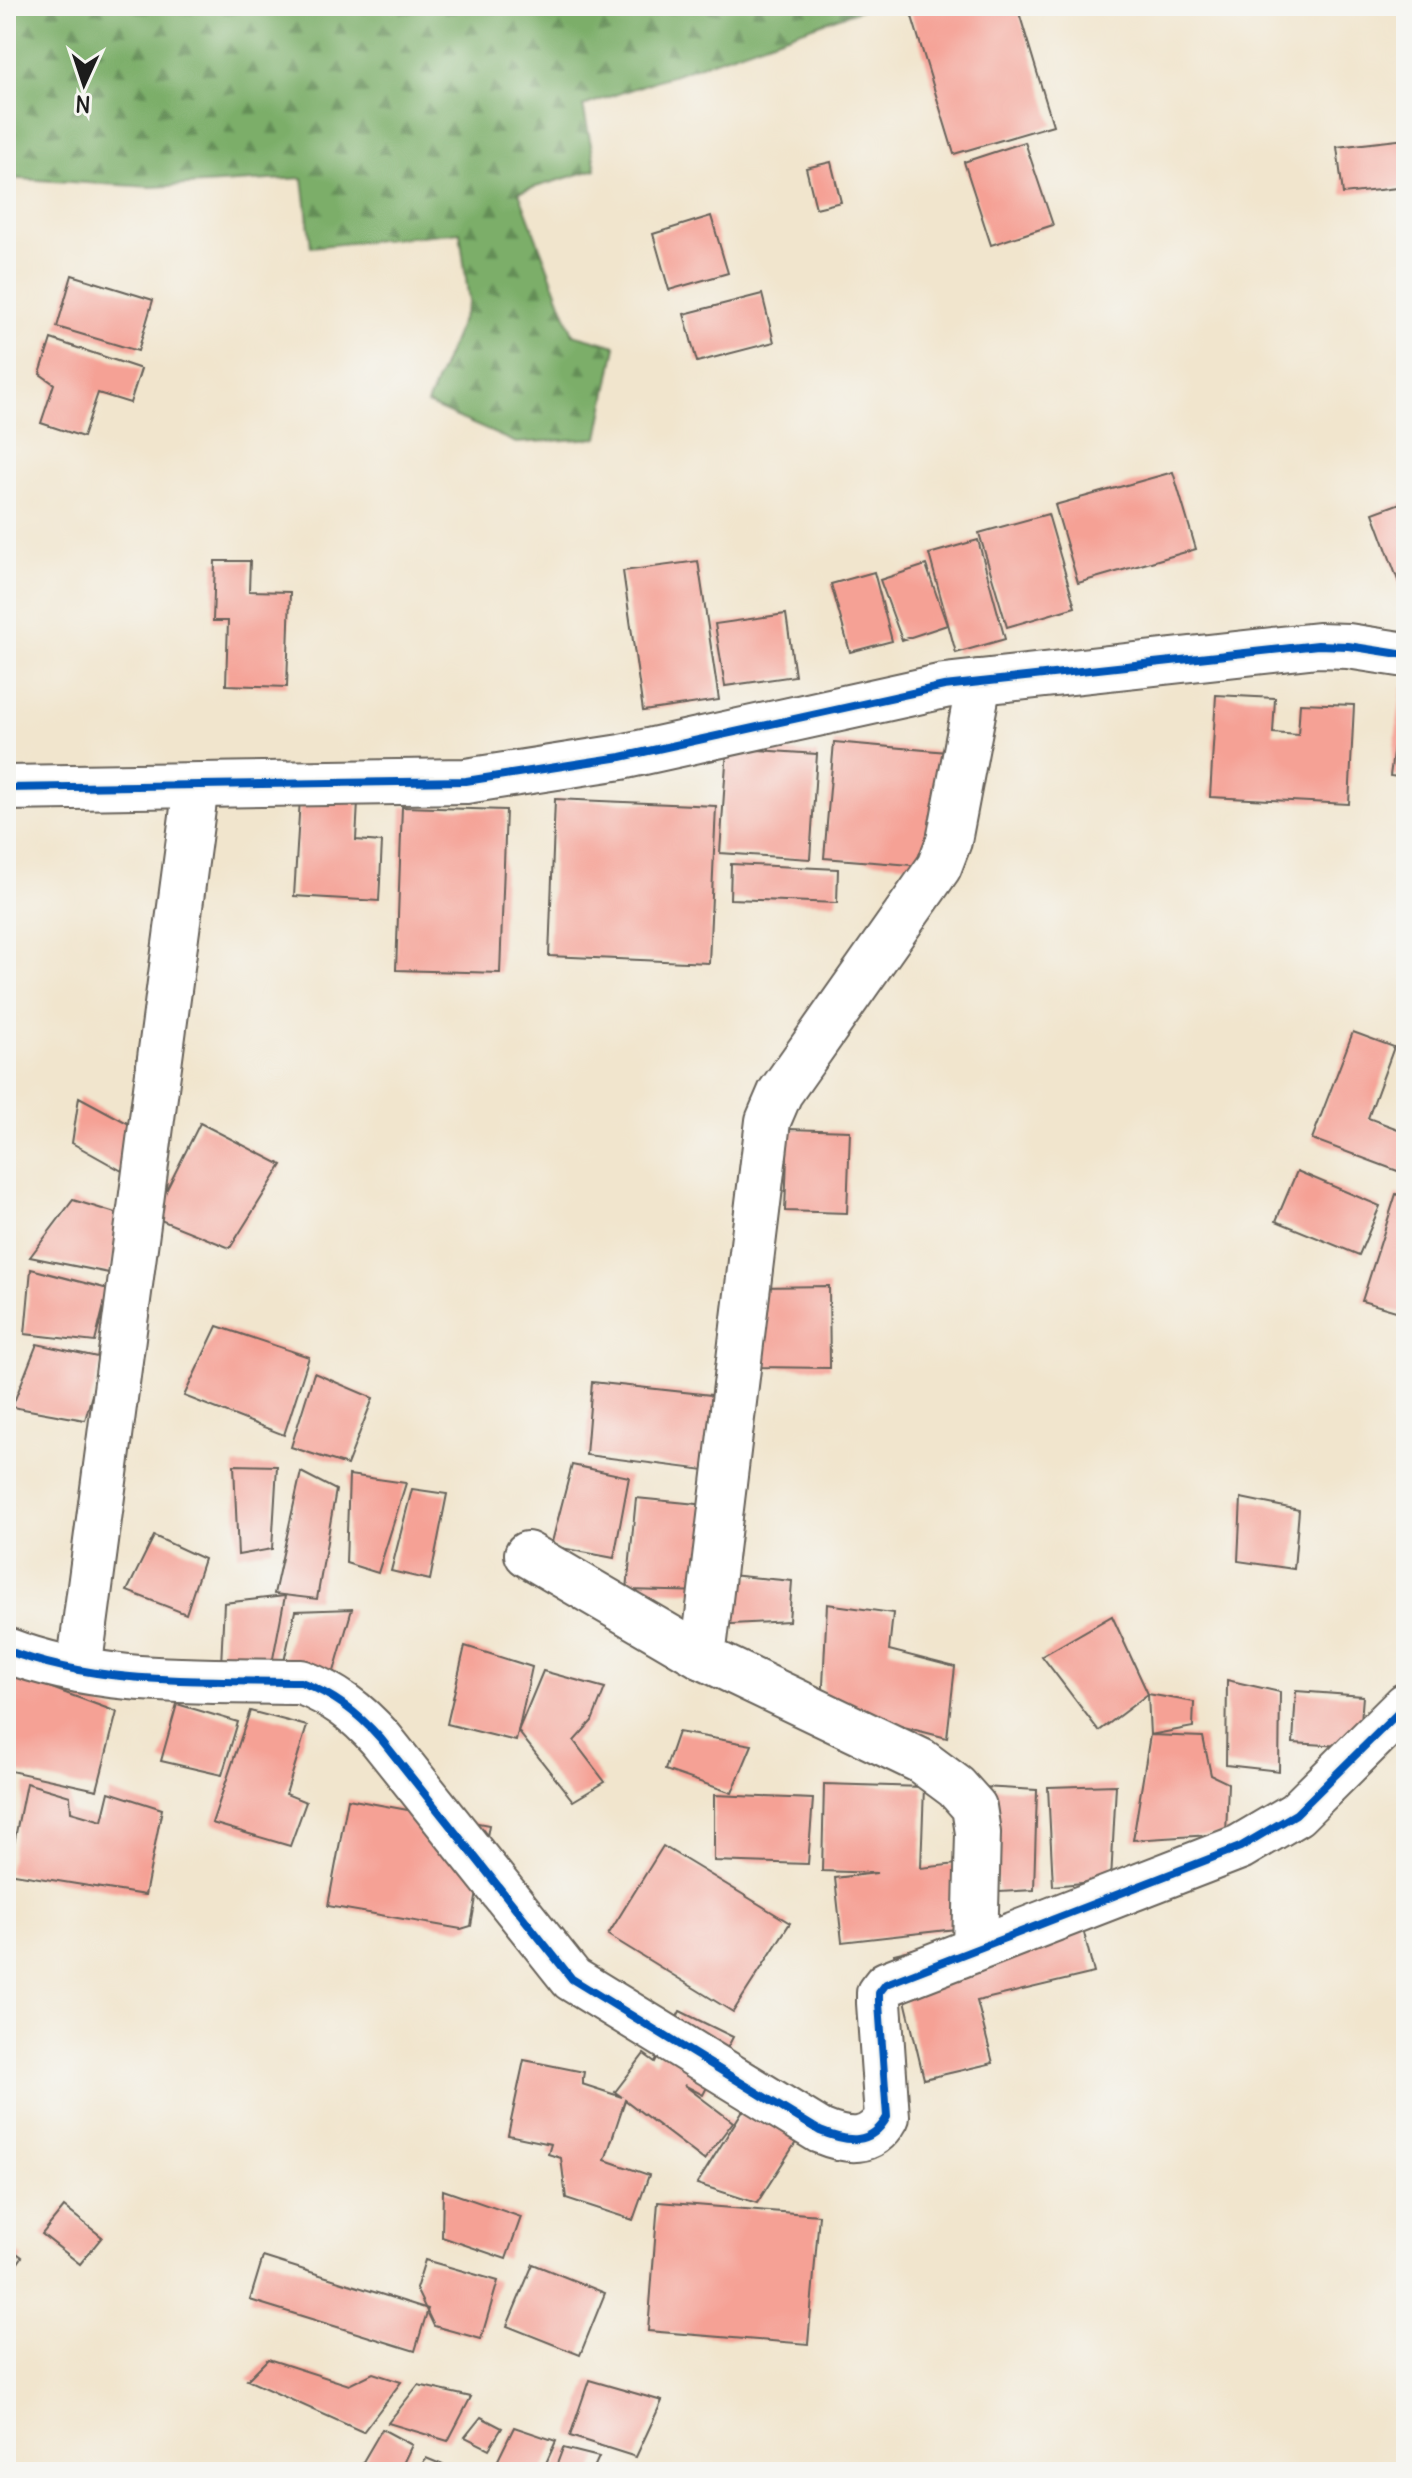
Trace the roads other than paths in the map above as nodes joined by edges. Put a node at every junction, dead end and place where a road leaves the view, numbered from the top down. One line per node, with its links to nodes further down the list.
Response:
1 (1406, 655): 2 (street)
2 (979, 682): 3 (street); 7 (street)
3 (196, 786): 4 (street); 8 (street)
4 (6, 788)
5 (527, 1554): 7 (street)
6 (6, 1650): 8 (street)
7 (703, 1657): 10 (street)
8 (79, 1670): 10 (street)
9 (1406, 1705): 10 (street)
10 (975, 1948)

